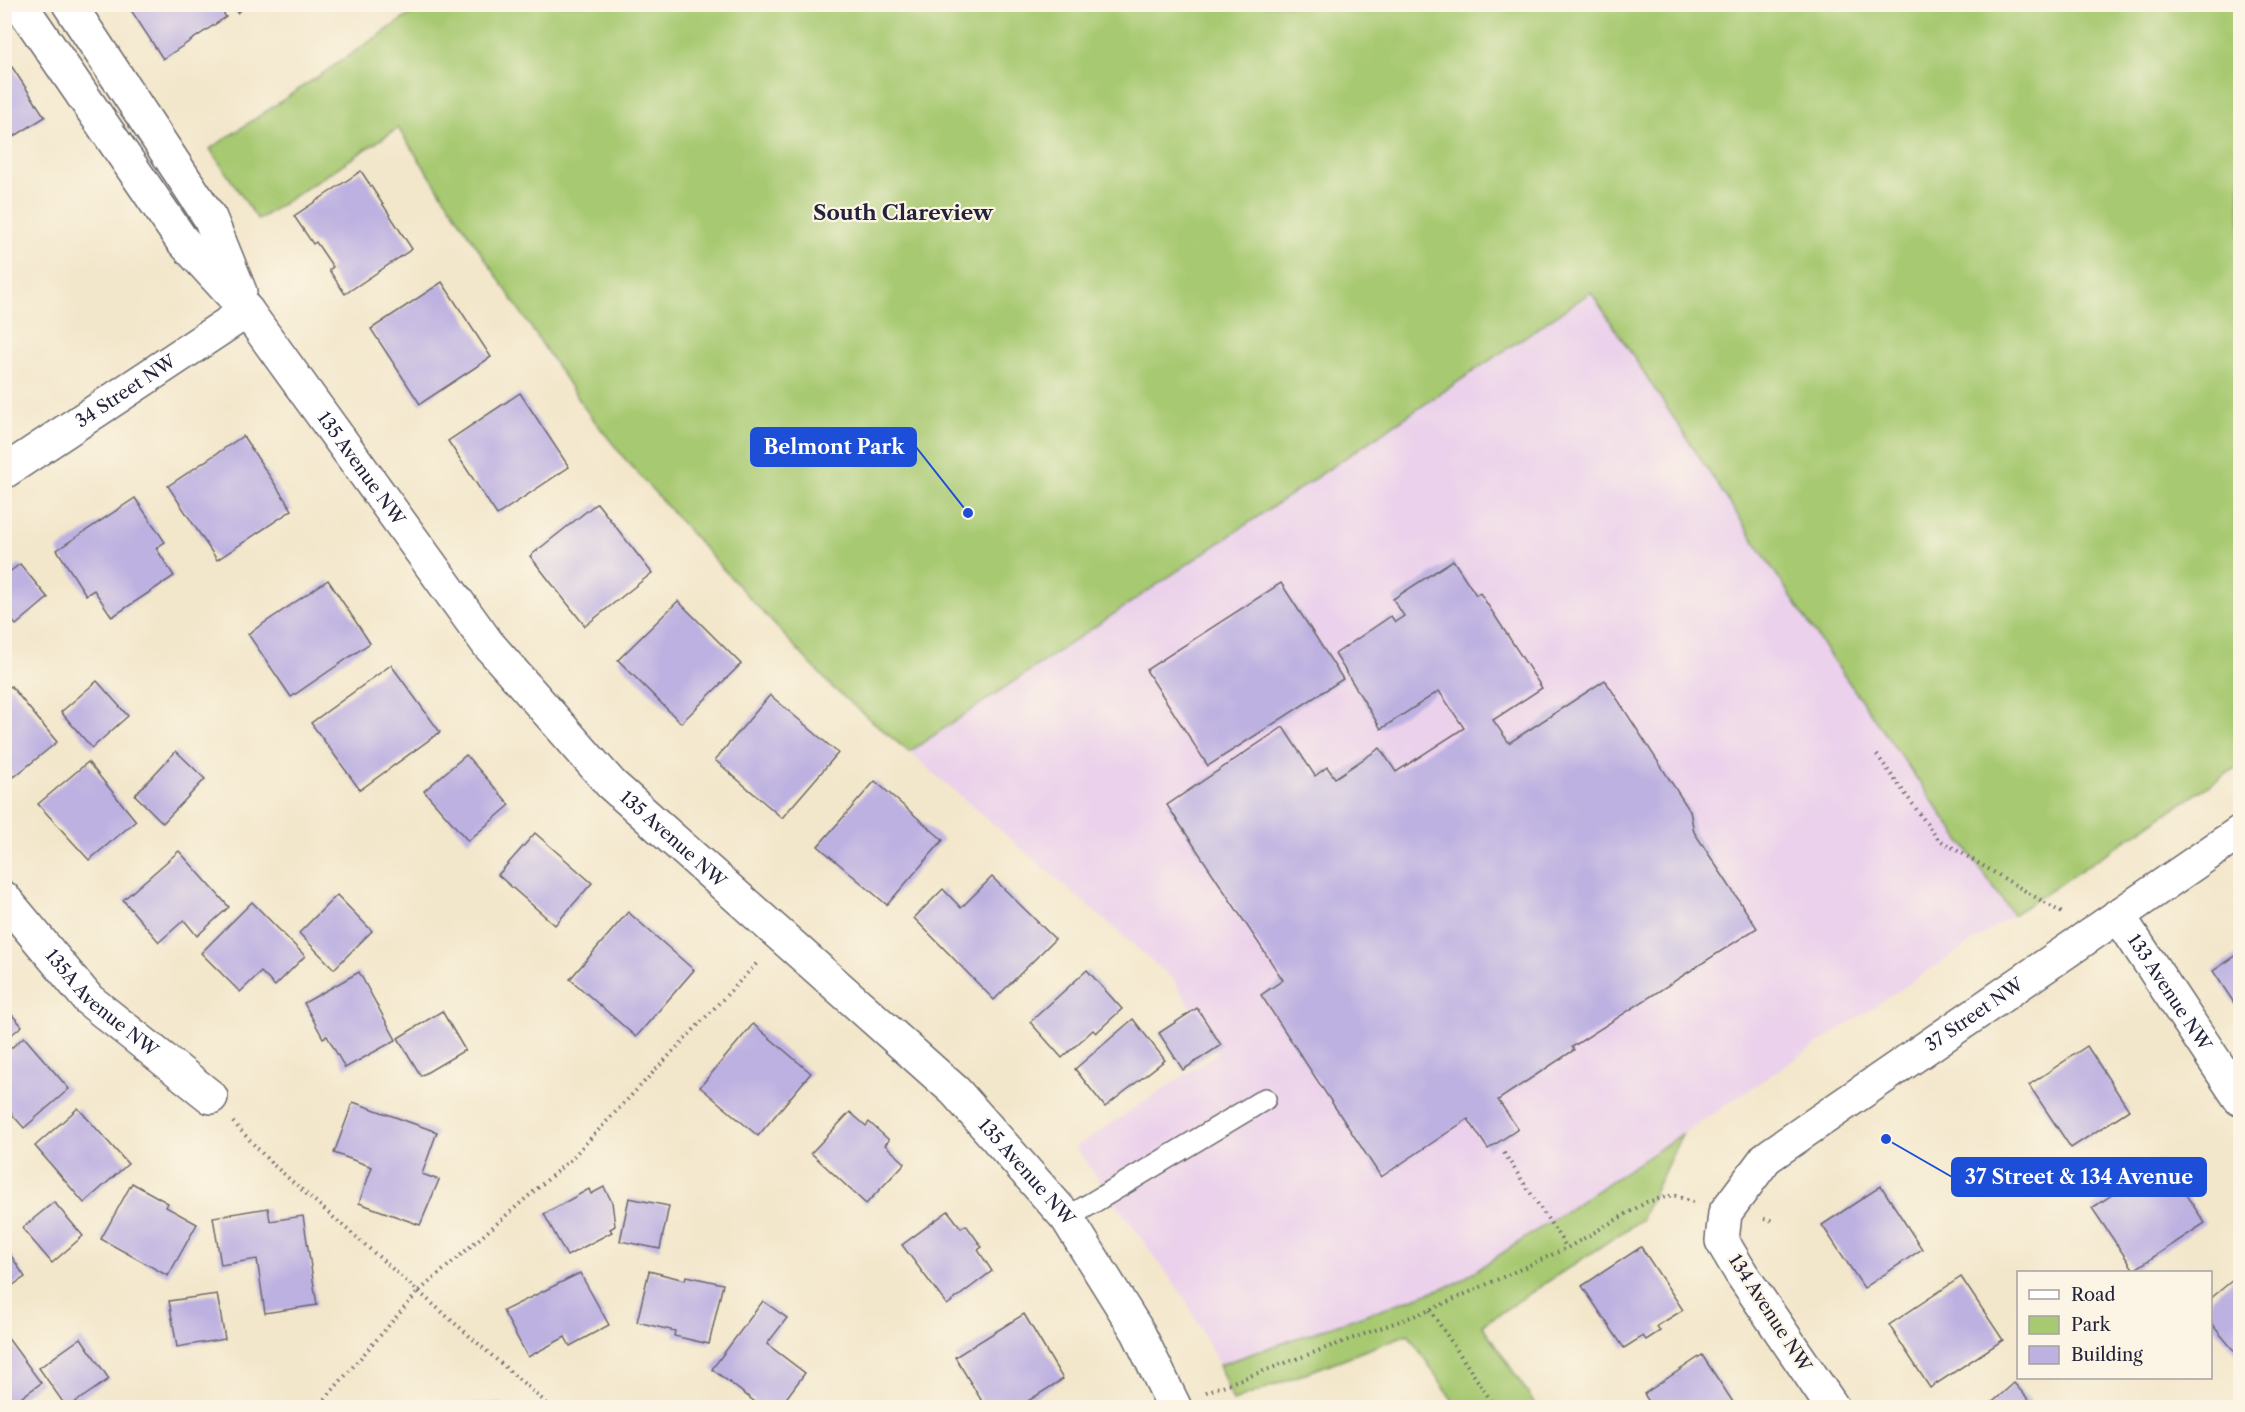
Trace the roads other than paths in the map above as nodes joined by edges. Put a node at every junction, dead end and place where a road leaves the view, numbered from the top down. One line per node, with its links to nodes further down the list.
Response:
1 (21, 4): 3 (street, 135 Avenue NW)
2 (69, 4): 3 (street, 135 Avenue NW)
3 (247, 311): 4 (street, 34 Street NW); 12 (street, 135 Avenue NW)
4 (4, 472)
5 (2241, 832): 7 (street, 37 Street NW)
6 (4, 898): 8 (street, 135A Avenue NW)
7 (2118, 915): 10 (street, 133 Avenue NW); 11 (street, 37 Street NW)
8 (211, 1097)
9 (1265, 1099): 12 (lane)
10 (2241, 1099)
11 (1725, 1213): 14 (street, 134 Avenue NW)
12 (1067, 1218): 13 (street, 135 Avenue NW)
13 (1174, 1405)
14 (1833, 1407)

